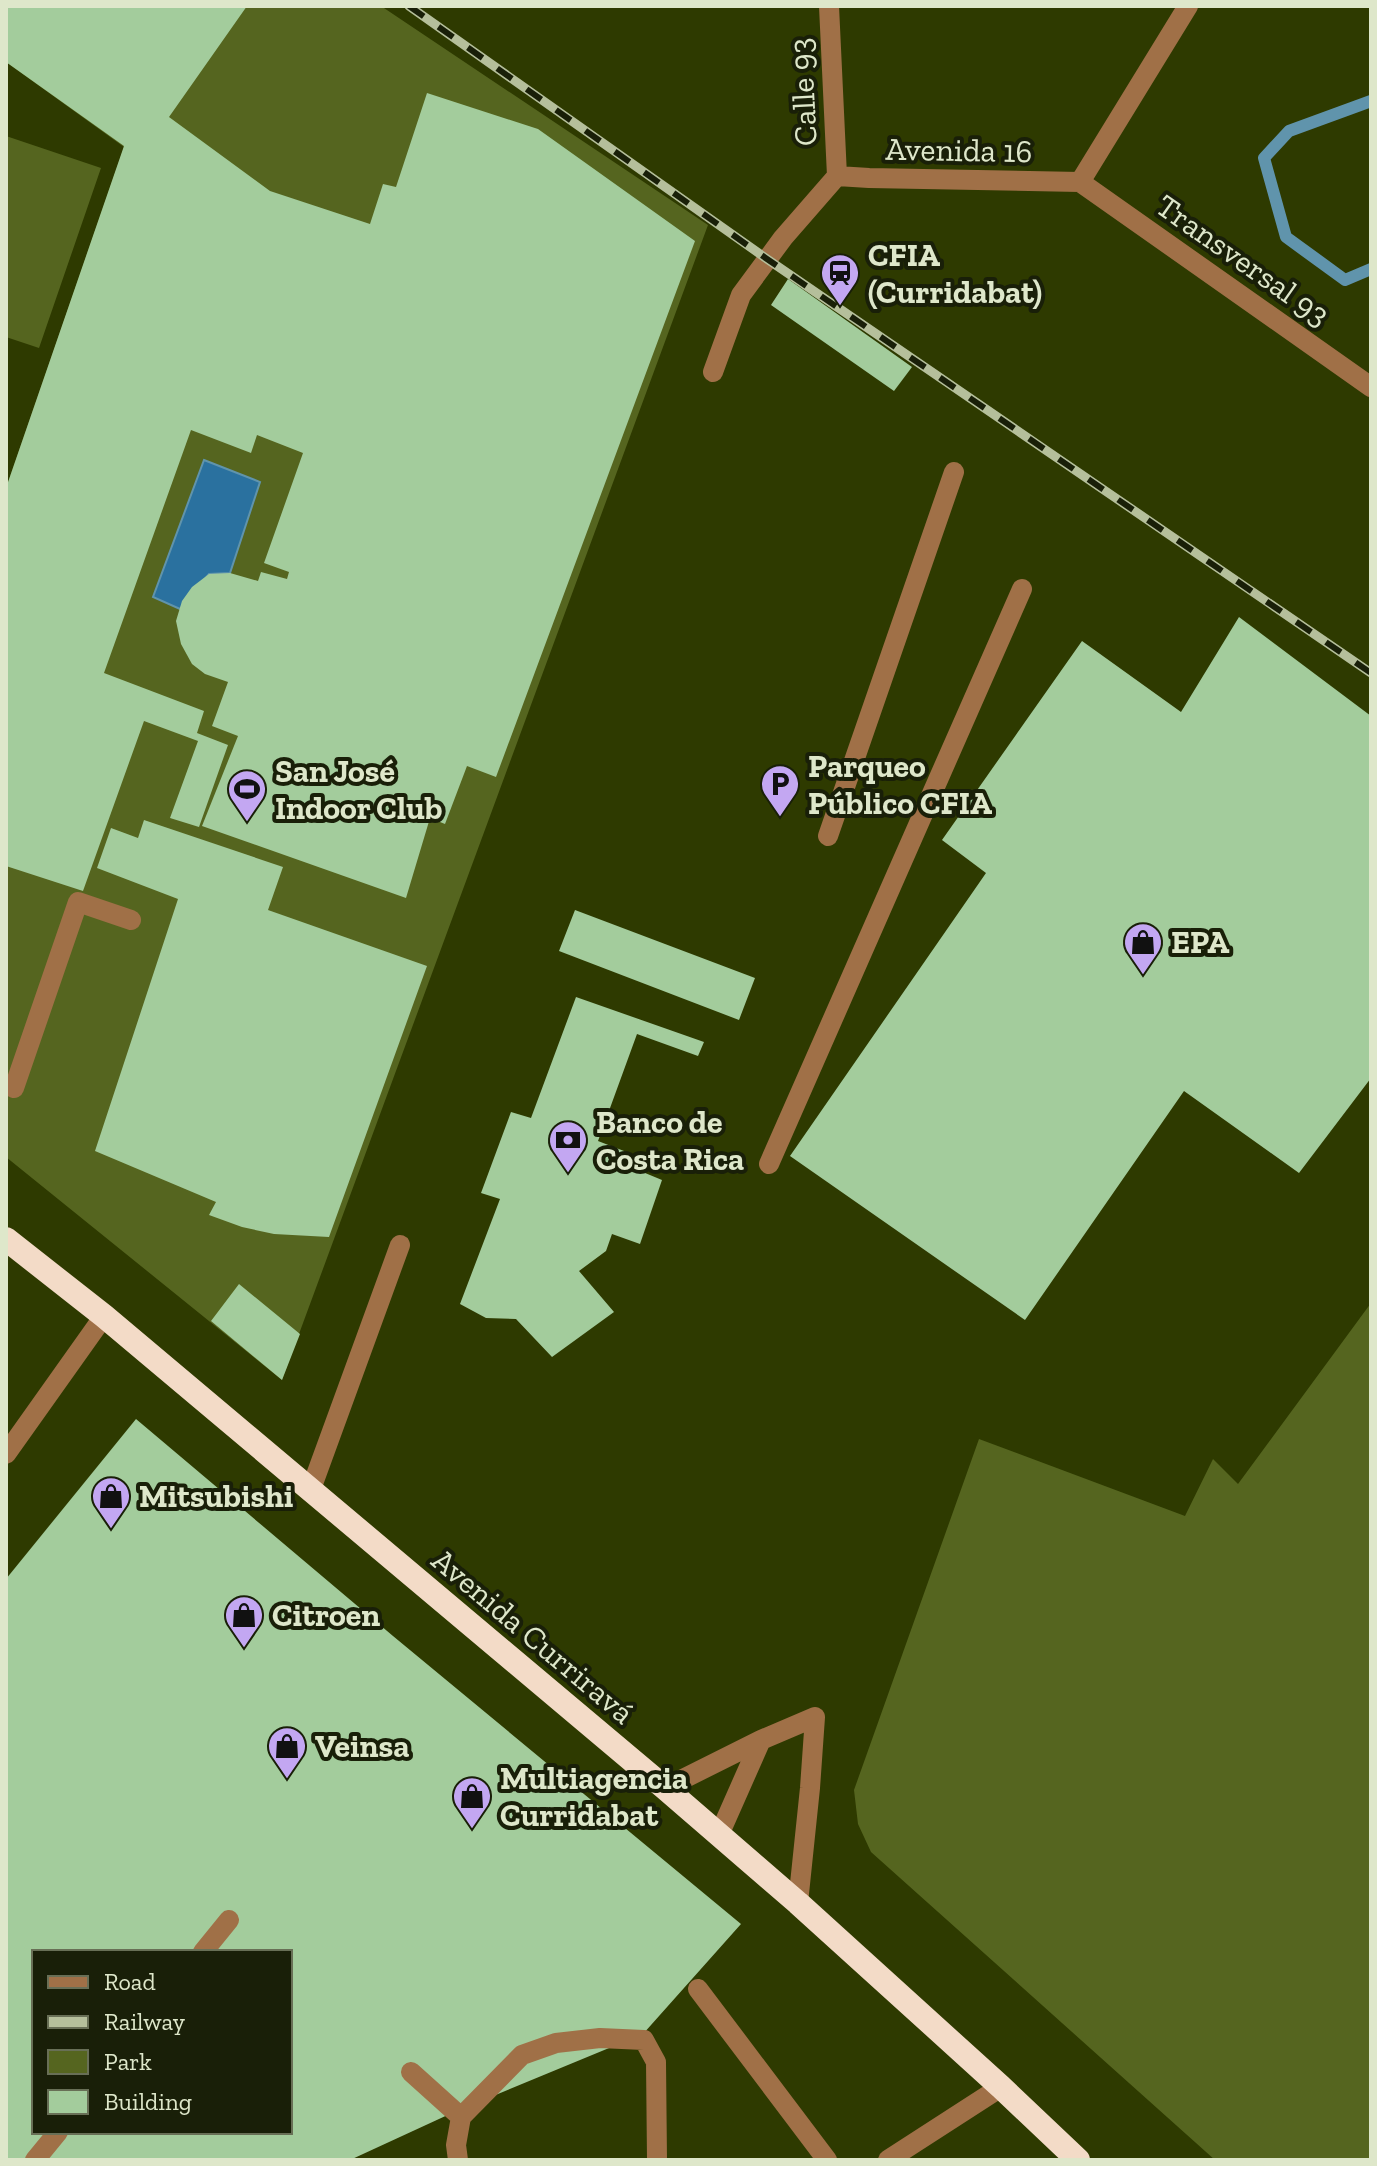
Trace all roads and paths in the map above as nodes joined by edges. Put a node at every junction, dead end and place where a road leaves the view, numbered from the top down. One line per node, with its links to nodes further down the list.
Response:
1 (829, 6): 3 (street, Calle 93)
2 (1188, 6): 4 (street)
3 (837, 176): 4 (street, Avenida 16); 5 (street)
4 (1080, 182): 6 (street, Transversal 93)
5 (713, 372)
6 (1371, 387)
7 (954, 472): 9 (street)
8 (1022, 589): 12 (street)
9 (828, 836)
10 (131, 920): 11 (street)
11 (14, 1088)
12 (769, 1164)
13 (6, 1239): 15 (highway, Avenida Curriravá)
14 (400, 1245): 17 (street)
15 (104, 1316): 16 (street); 17 (highway, Avenida Curriravá)
16 (6, 1454)
17 (311, 1489): 19 (highway, Avenida Curriravá)
18 (761, 1740): 19 (street); 20 (street); 21 (street)
19 (665, 1788): 20 (highway, Avenida Curriravá)
20 (719, 1835): 21 (highway, Avenida Curriravá)
21 (798, 1903): 26 (highway, Avenida Curriravá)
22 (229, 1920): 23 (street)
23 (205, 1950)
24 (698, 1989): 32 (street)
25 (411, 2072): 27 (street)
26 (1001, 2087): 33 (street); 34 (highway, Avenida Curriravá)
27 (461, 2117): 30 (street); 31 (street)
28 (56, 2134): 29 (street)
29 (35, 2160)
30 (458, 2160)
31 (657, 2160)
32 (827, 2160)
33 (888, 2160)
34 (1078, 2160)

